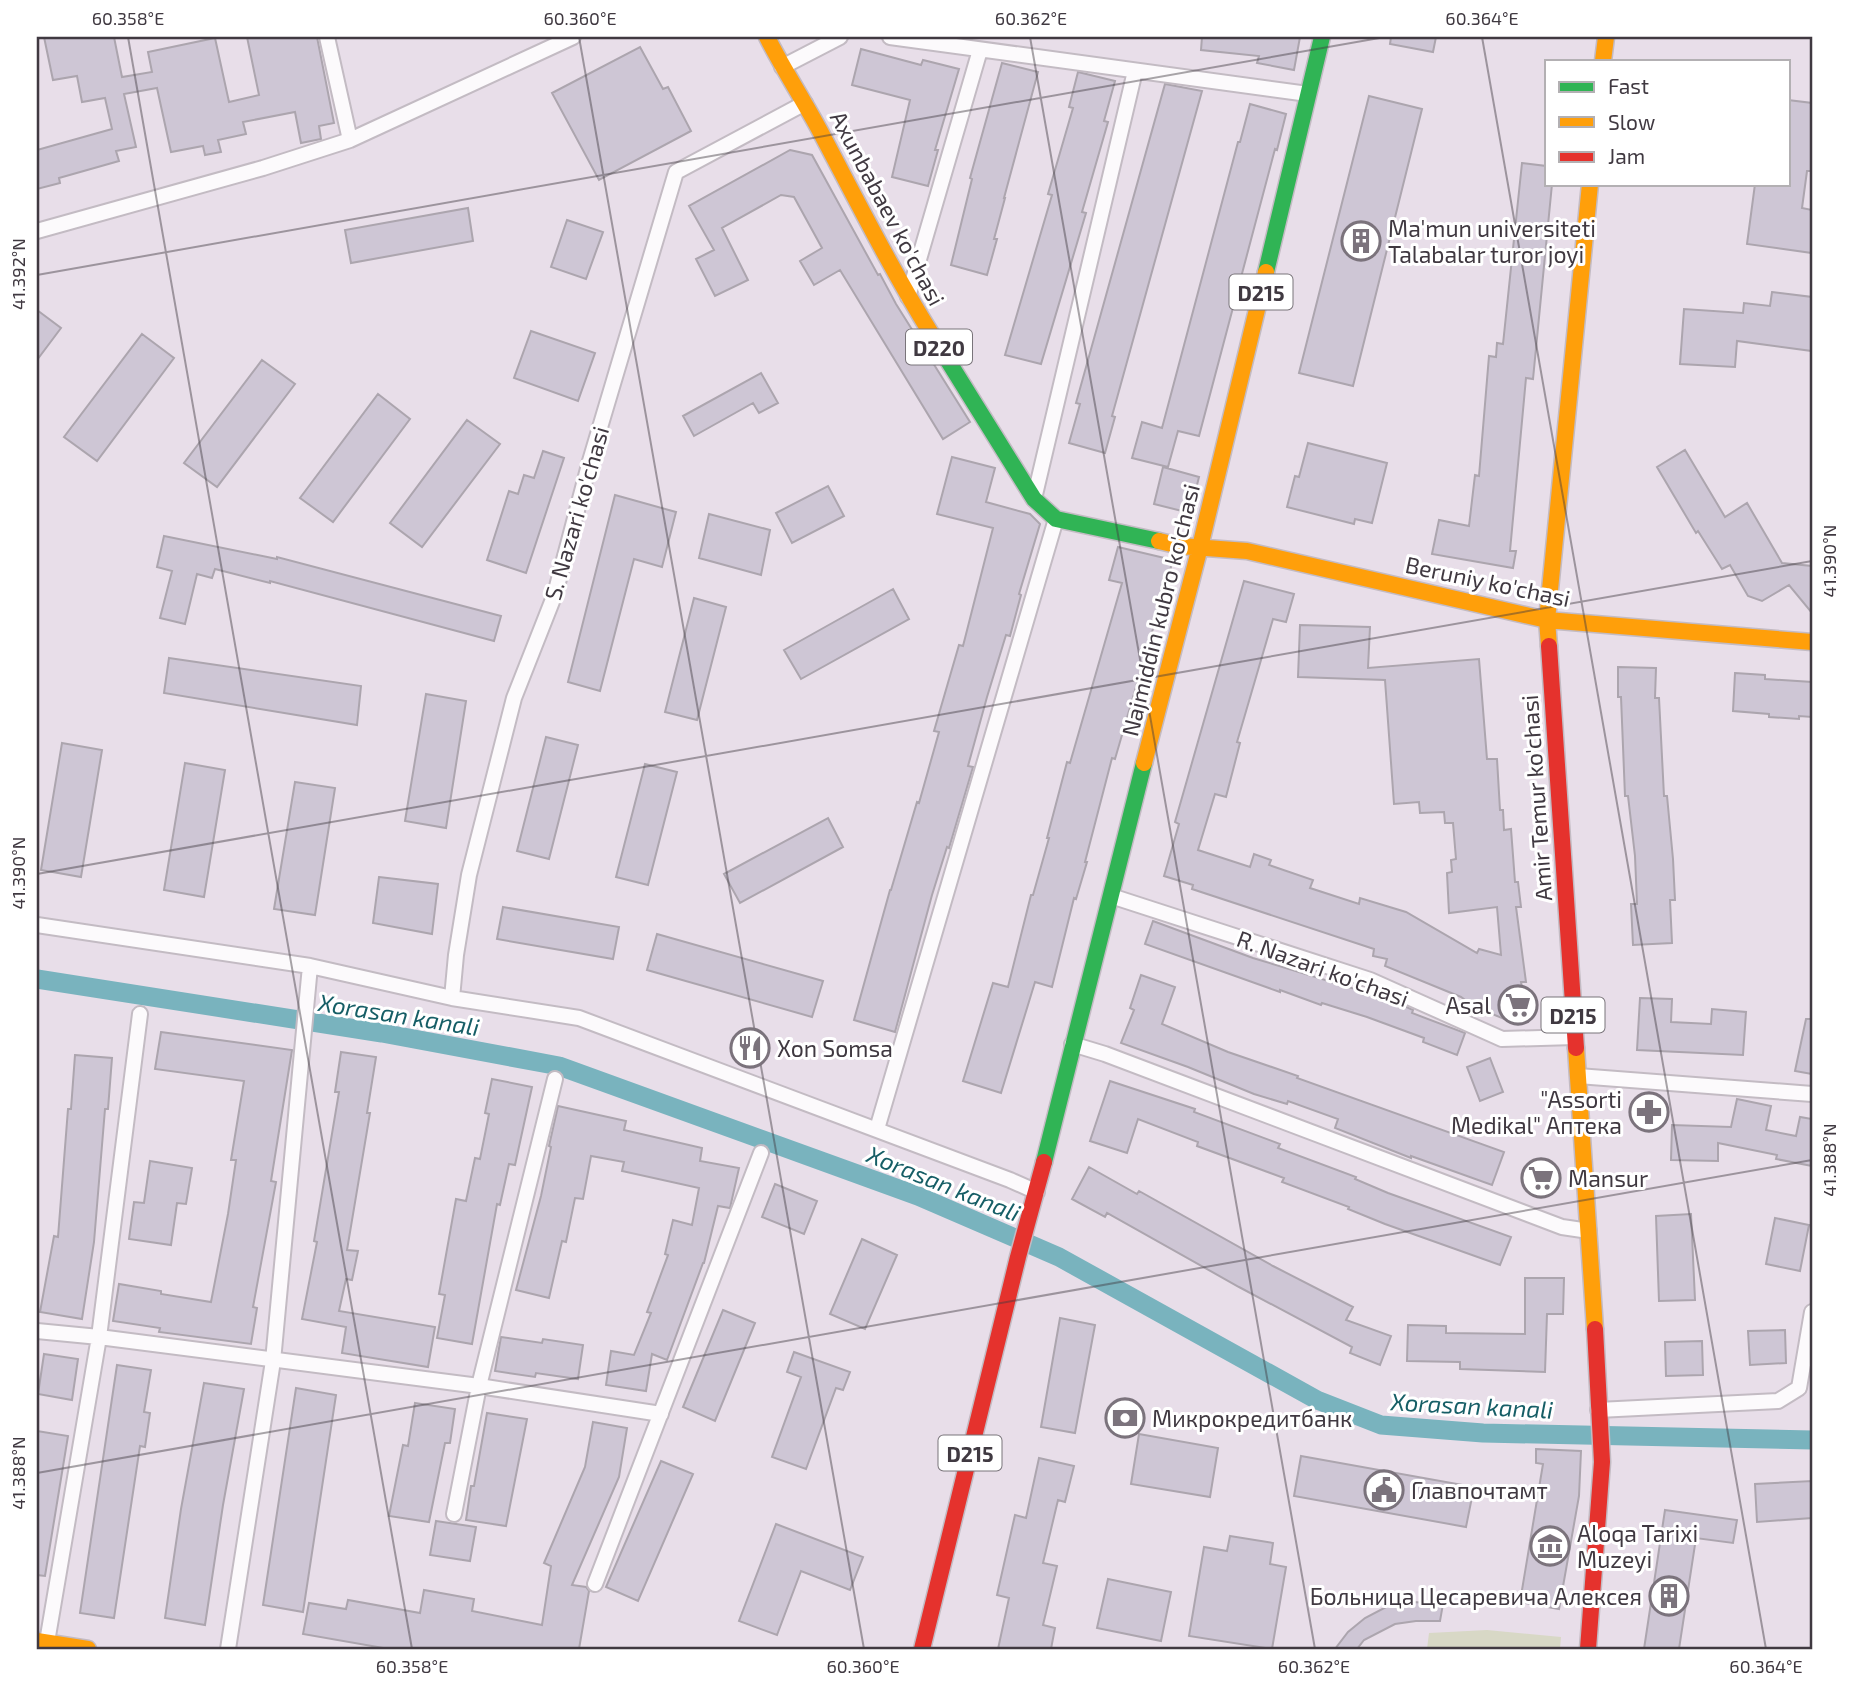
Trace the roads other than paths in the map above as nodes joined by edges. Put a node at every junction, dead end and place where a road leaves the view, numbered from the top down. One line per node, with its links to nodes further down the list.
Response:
1 (327, 37): 14 (street)
2 (573, 37): 14 (street)
3 (767, 37): 10 (main road, Axunbabaev ko'chasi / D220)
4 (841, 37): 10 (street)
5 (890, 37): 8 (street)
6 (1322, 37): 12 (main road, Najmiddin kubro ko'chasi / D215)
7 (1606, 37): 9 (main road)
8 (980, 50): 11 (street); 17 (street)
9 (1603, 60)
10 (782, 67): 13 (main road, Axunbabaev ko'chasi / D220)
11 (1135, 71): 12 (street); 18 (street)
12 (1308, 94): 20 (main road, Najmiddin kubro ko'chasi / D215)
13 (805, 103): 17 (main road, Axunbabaev ko'chasi / D220); 26 (street, S. Nazari ko'chasi)
14 (350, 140): 16 (street)
15 (1590, 186): 21 (main road, Amir Temur ko'chasi / D215)
16 (37, 231)
17 (908, 297): 18 (main road, Axunbabaev ko'chasi / D220)
18 (1034, 499): 19 (main road, Axunbabaev ko'chasi / D220)
19 (1056, 519): 20 (main road, Axunbabaev ko'chasi / D220); 33 (street)
20 (1200, 547): 21 (main road, Beruniy ko'chasi / D220); 23 (main road, Najmiddin kubro ko'chasi / D215)
21 (1547, 620): 22 (main road, Beruniy ko'chasi); 28 (main road, Amir Temur ko'chasi / D215)
22 (1812, 642)
23 (1111, 896): 28 (street, R. Nazari ko'chasi); 29 (main road, Najmiddin kubro ko'chasi / D215)
24 (37, 925): 25 (street)
25 (310, 966): 26 (street); 40 (street)
26 (452, 998): 33 (street)
27 (140, 1014): 39 (street)
28 (1575, 1037): 30 (main road, Amir Temur ko'chasi / D215)
29 (1072, 1044): 35 (main road, Najmiddin kubro ko'chasi / D215); 36 (street)
30 (1578, 1076): 32 (street); 36 (main road, Amir Temur ko'chasi / D215)
31 (555, 1079): 41 (street)
32 (1812, 1094)
33 (877, 1129): 35 (street)
34 (761, 1153): 43 (street)
35 (1037, 1192): 49 (main road, D215)
36 (1589, 1231): 42 (main road, Amir Temur ko'chasi / D215)
37 (1812, 1312): 42 (street)
38 (37, 1331): 39 (street)
39 (99, 1337): 40 (street); 46 (street)
40 (273, 1361): 41 (street); 48 (street)
41 (479, 1386): 43 (street); 44 (street)
42 (1598, 1410): 50 (main road, D215)
43 (661, 1414): 45 (street)
44 (454, 1514)
45 (595, 1584)
46 (42, 1642): 47 (main road)
47 (88, 1649)
48 (228, 1649)
49 (922, 1649)
50 (1588, 1649)

